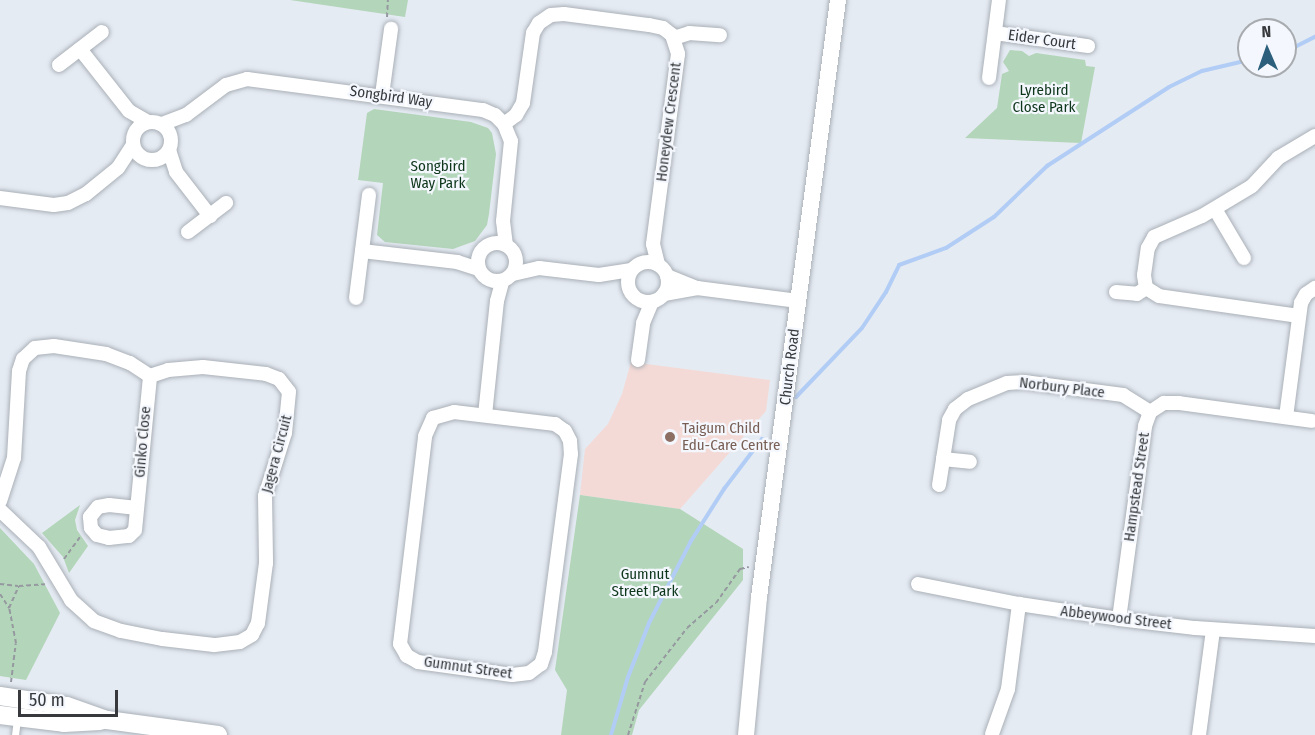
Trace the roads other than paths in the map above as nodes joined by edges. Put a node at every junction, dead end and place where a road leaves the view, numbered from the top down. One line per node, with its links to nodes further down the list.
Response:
1 (838, 0): 49 (street, Church Road)
2 (999, 0): 5 (street)
3 (390, 29): 12 (street)
4 (102, 32): 9 (street)
5 (995, 33): 8 (street, Eider Court); 11 (street)
6 (720, 35): 7 (street)
7 (674, 38): 17 (street); 36 (street, Honeydew Crescent)
8 (1088, 46)
9 (80, 49): 10 (street); 13 (street)
10 (58, 65)
11 (989, 78)
12 (382, 95): 14 (street, Songbird Way); 17 (street, Songbird Way)
13 (129, 111): 15 (street); 18 (street)
14 (186, 115): 16 (street, Songbird Way); 20 (street, Songbird Way)
15 (148, 122): 16 (street); 18 (street)
16 (162, 124): 20 (street)
17 (504, 124): 31 (street)
18 (135, 130): 21 (street)
19 (1315, 136): 28 (street)
20 (170, 144): 22 (street); 24 (street)
21 (133, 145): 22 (street); 23 (street)
22 (149, 159): 23 (street); 24 (street)
23 (118, 168): 26 (street)
24 (176, 172): 29 (street)
25 (369, 195): 32 (street)
26 (0, 198)
27 (226, 203): 29 (street)
28 (1215, 209): 34 (street); 43 (street)
29 (210, 216): 30 (street)
30 (188, 232)
31 (500, 244): 33 (street); 35 (street)
32 (362, 251): 35 (street); 47 (street)
33 (516, 257): 37 (street); 40 (street)
34 (1244, 258)
35 (479, 262): 40 (street)
36 (644, 266): 38 (street); 39 (street); 41 (street, Honeydew Crescent)
37 (539, 268): 38 (street); 40 (street)
38 (599, 275): 41 (street)
39 (668, 276): 42 (street); 46 (street)
40 (503, 279): 54 (street)
41 (629, 287): 48 (street)
42 (697, 288): 46 (street); 49 (street)
43 (1146, 288): 45 (street); 50 (street)
44 (1315, 288): 50 (street)
45 (1116, 292)
46 (664, 294): 48 (street)
47 (356, 298)
48 (646, 301): 51 (street)
49 (798, 301): 73 (street, Church Road)
50 (1299, 316): 55 (street)
51 (638, 360)
52 (150, 376): 60 (street); 61 (street, Ginko Close); 62 (street, Jagera Circuit)
53 (1150, 412): 55 (street, Hampstead Street); 57 (street, Norbury Place); 65 (street, Hampstead Street)
54 (485, 416): 54 (street, Gumnut Street)
55 (1286, 417): 56 (street, Hampstead Street)
56 (1312, 421)
57 (943, 459): 58 (street); 59 (street, Norbury Place)
58 (970, 462)
59 (939, 485)
60 (0, 501)
61 (137, 508): 61 (street, Ginko Close)
62 (0, 510)
63 (918, 584): 64 (street, Abbeywood Street)
64 (1019, 604): 65 (street, Abbeywood Street); 71 (street)
65 (1119, 619): 66 (street, Abbeywood Street)
66 (1213, 630): 67 (street, Abbeywood Street); 74 (street)
67 (1315, 636)
68 (10, 694): 69 (main road); 70 (lane)
69 (107, 720): 70 (main road); 72 (main road)
70 (11, 722)
71 (992, 734)
72 (218, 735)
73 (746, 735)
74 (1199, 735)

